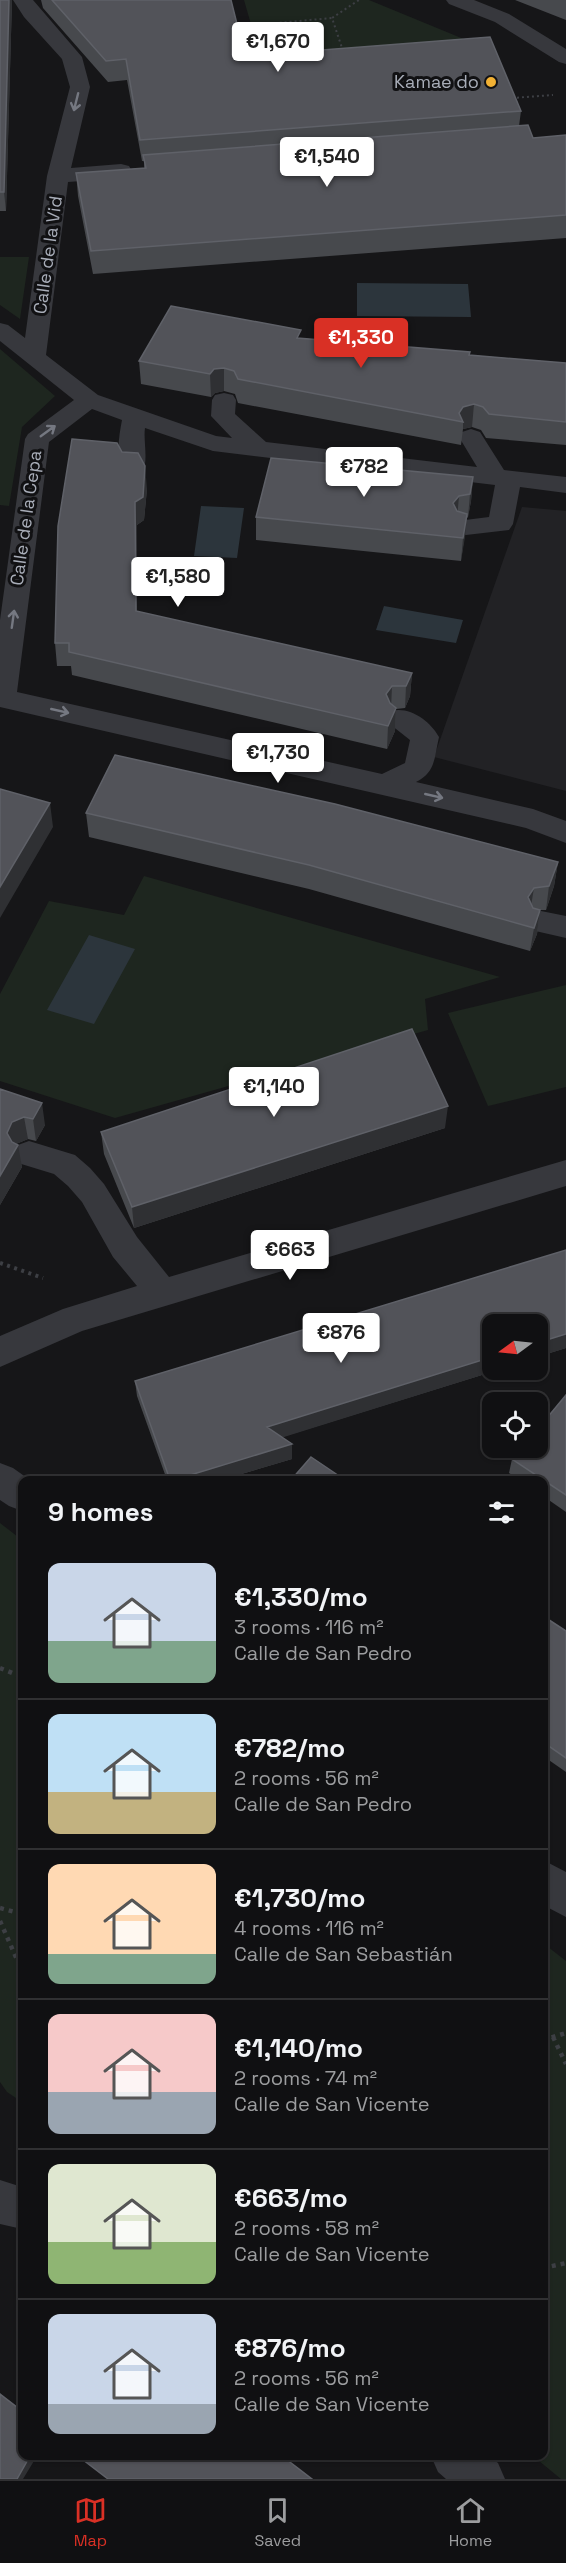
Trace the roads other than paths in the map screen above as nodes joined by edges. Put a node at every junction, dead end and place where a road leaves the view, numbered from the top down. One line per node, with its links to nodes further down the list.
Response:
1 (456, 0): 3 (street)
2 (16, 3): 4 (street, Calle de la Vid)
3 (566, 57)
4 (75, 66): 5 (street); 6 (street, Calle de la Vid, one-way to 6)
5 (55, 76)
6 (69, 132): 7 (street); 8 (street, Calle de la Vid)
7 (44, 138)
8 (64, 154): 9 (street); 11 (street, Calle de la Vid)
9 (39, 159)
10 (141, 170): 11 (street)
11 (58, 176): 13 (street, Calle de la Vid)
12 (0, 330): 13 (street)
13 (34, 356): 14 (street)
14 (89, 400): 16 (street); 23 (street, Calle de la Cepa, one-way to 14)
15 (224, 400): 18 (street)
16 (135, 416): 18 (street); 19 (street)
17 (471, 437): 20 (street)
18 (258, 448): 20 (street)
19 (132, 467)
20 (503, 479): 21 (street); 22 (street)
21 (566, 485)
22 (466, 527)
23 (1, 698): 25 (street, one-way to 25)
24 (401, 718): 25 (street)
25 (385, 785): 26 (street, one-way to 26)
26 (566, 833)
27 (29, 1154): 29 (street)
28 (566, 1173): 29 (street)
29 (162, 1293): 30 (street)
30 (0, 1352)
31 (0, 1479): 32 (street)
32 (18, 1492)
33 (548, 1884): 34 (street)
34 (566, 1897)
35 (0, 2202): 36 (street)
36 (18, 2207)
37 (458, 2460): 38 (street)
38 (482, 2479)

